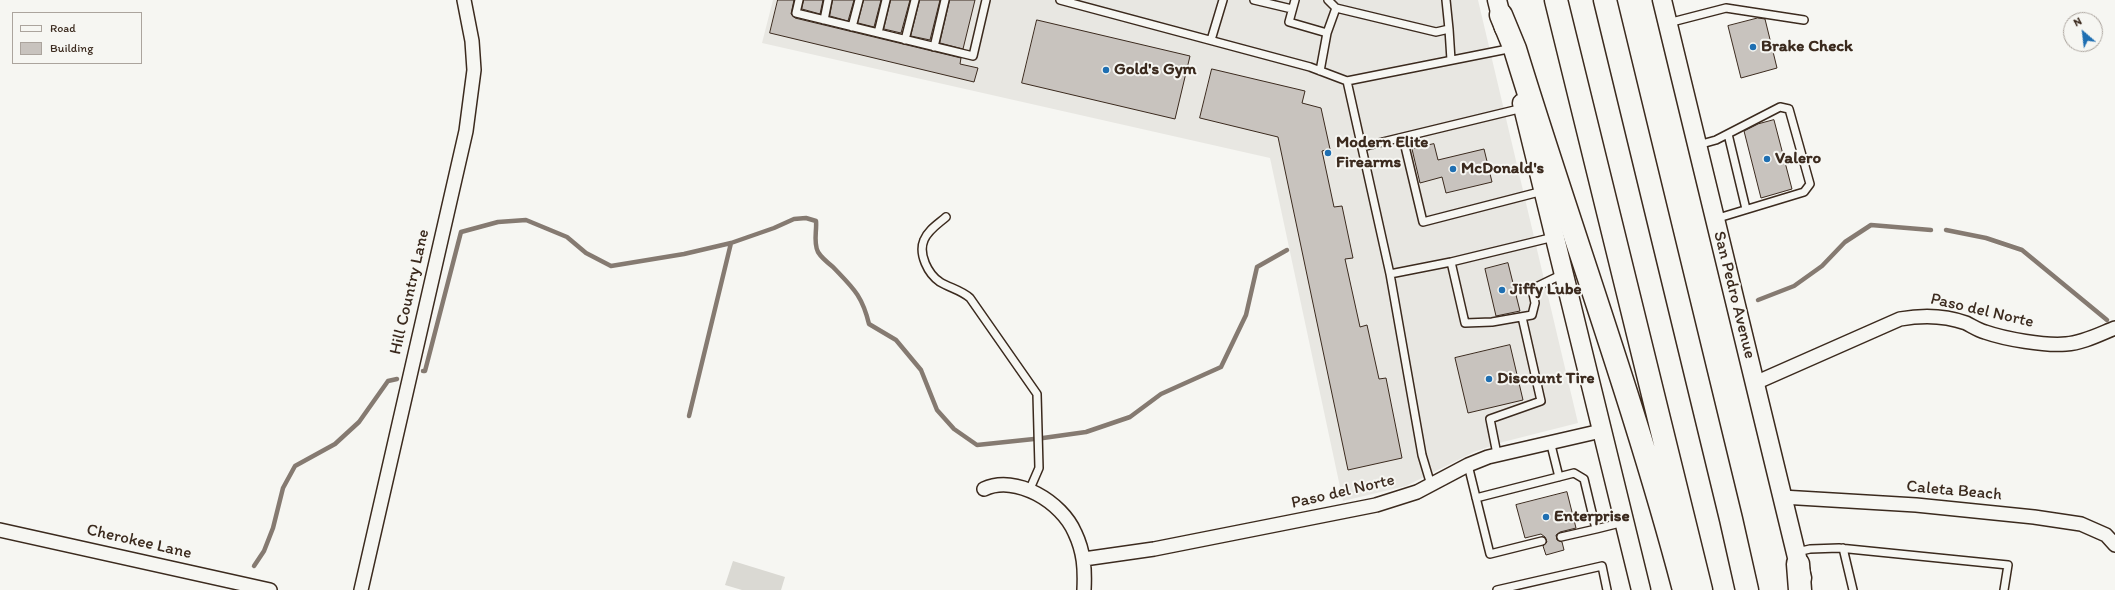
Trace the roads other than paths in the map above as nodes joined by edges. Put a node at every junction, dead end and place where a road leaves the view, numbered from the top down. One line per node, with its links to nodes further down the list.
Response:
1 (464, 0): 71 (street, Hill Country Lane)
2 (799, 0): 21 (lane)
3 (828, 0): 21 (lane)
4 (859, 0): 24 (lane)
5 (886, 0): 26 (lane)
6 (915, 0): 28 (lane)
7 (945, 0): 30 (lane)
8 (986, 0): 30 (lane)
9 (1060, 0): 29 (lane)
10 (1223, 0): 29 (lane)
11 (1254, 0): 20 (lane)
12 (1295, 0): 20 (lane)
13 (1328, 0): 18 (lane)
14 (1446, 0): 25 (lane)
15 (1556, 0): 77 (highway)
16 (1605, 0): 78 (highway)
17 (1662, 0): 23 (main road, San Pedro Avenue)
18 (1336, 8): 25 (lane); 27 (lane)
19 (1499, 8): 31 (highway)
20 (1292, 9): 27 (lane)
21 (824, 20): 24 (lane)
22 (1804, 20): 23 (lane)
23 (1668, 23): 38 (main road, San Pedro Avenue)
24 (852, 27): 26 (lane)
25 (1449, 29): 32 (lane)
26 (878, 33): 28 (lane)
27 (1327, 33): 33 (lane)
28 (905, 40): 30 (lane)
29 (1211, 40): 33 (lane)
30 (934, 47)
31 (1512, 48): 32 (lane); 35 (main road); 76 (highway)
32 (1451, 60): 34 (lane)
33 (1320, 71): 34 (lane)
34 (1347, 81): 39 (lane)
35 (1523, 108): 37 (lane); 40 (main road)
36 (1728, 134): 38 (lane); 41 (lane); 41 (lane)
37 (1403, 138): 39 (lane); 40 (lane)
38 (1697, 146): 43 (main road, San Pedro Avenue)
39 (1362, 148): 46 (lane)
40 (1543, 191): 44 (main road)
41 (1746, 210): 43 (lane)
42 (946, 217): 58 (lane)
43 (1715, 219): 50 (main road, San Pedro Avenue)
44 (1554, 237): 45 (lane); 47 (main road)
45 (1451, 262): 46 (lane); 48 (lane)
46 (1390, 274): 56 (lane)
47 (1563, 274): 48 (lane); 51 (main road)
48 (1522, 317): 53 (lane)
49 (2115, 328): 50 (street, Paso del Norte)
50 (1756, 383): 59 (main road, San Pedro Avenue)
51 (1601, 431): 52 (street, Paso del Norte); 61 (main road)
52 (1550, 441): 53 (street, Paso del Norte); 55 (lane)
53 (1497, 454): 54 (street, Paso del Norte)
54 (1468, 465): 56 (street, Paso del Norte); 60 (lane)
55 (1559, 477): 60 (lane); 62 (lane)
56 (1432, 485): 68 (street, Paso del Norte)
57 (984, 489): 58 (street)
58 (1029, 491): 68 (street)
59 (1782, 497): 66 (street, Caleta Beach); 69 (main road, San Pedro Avenue)
60 (1476, 498): 65 (lane)
61 (1624, 522): 62 (lane); 75 (main road)
62 (1596, 528): 64 (lane)
63 (0, 530): 70 (street, Cherokee Lane)
64 (1561, 537)
65 (1542, 541)
66 (2115, 545)
67 (1843, 548): 69 (lane); 81 (lane); 82 (lane)
68 (1084, 559): 72 (street)
69 (1797, 559): 79 (highway); 80 (main road, San Pedro Avenue)
70 (270, 590)
71 (361, 590)
72 (1084, 590)
73 (1497, 590): 74 (lane)
74 (1607, 590)
75 (1641, 590)
76 (1684, 590)
77 (1701, 590)
78 (1747, 590)
79 (1800, 590)
80 (1805, 590)
81 (1853, 590)
82 (2004, 590)

